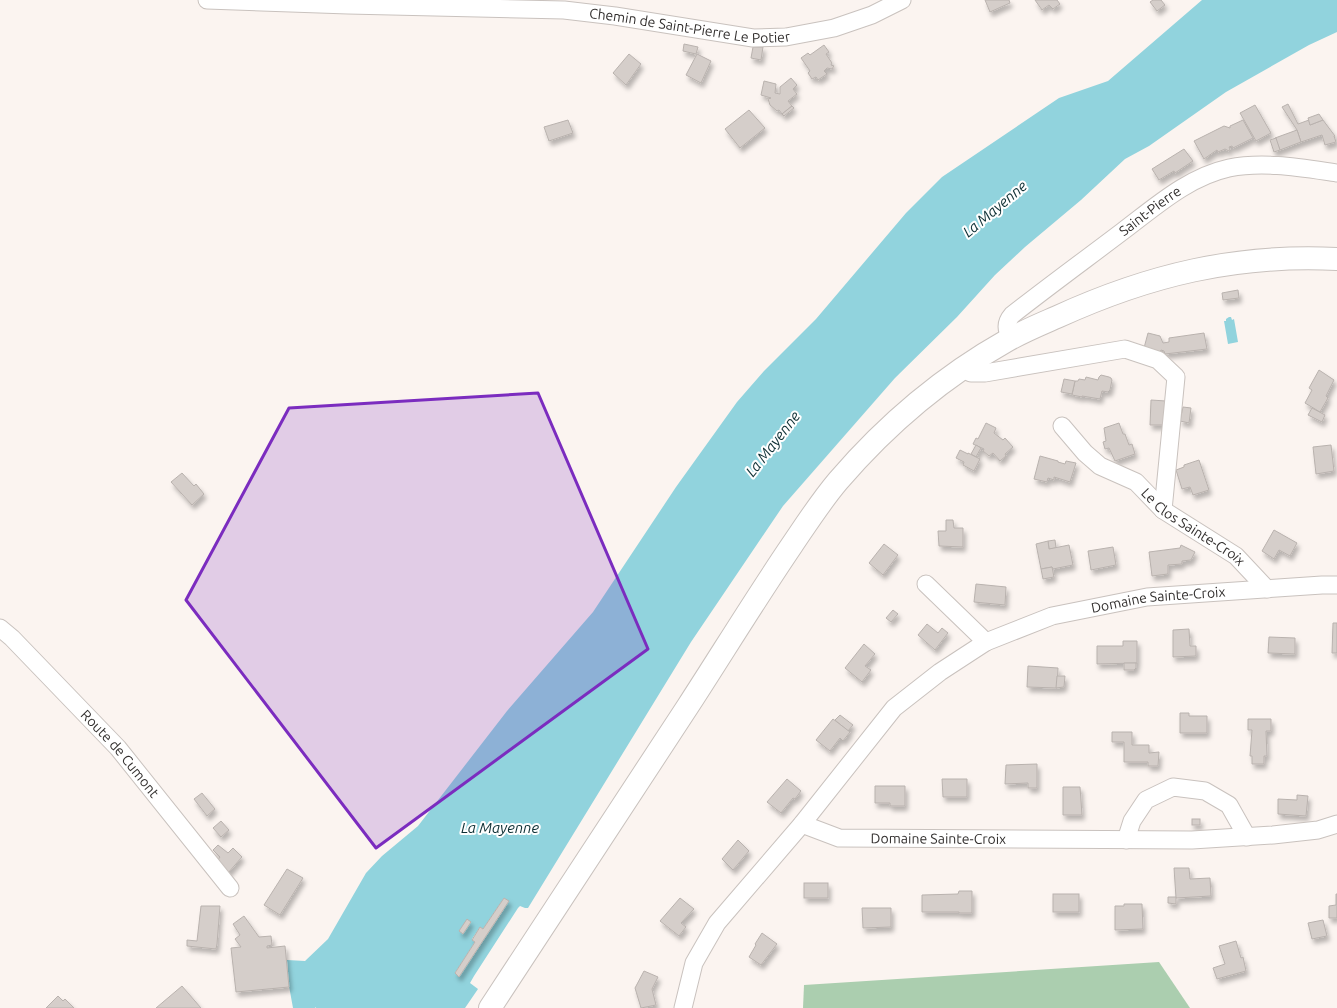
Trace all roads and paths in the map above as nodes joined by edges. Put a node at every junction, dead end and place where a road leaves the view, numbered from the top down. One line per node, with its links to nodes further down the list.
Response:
1 (207, 0): 3 (street, Chemin de Saint-Pierre Le Potier)
2 (902, 0): 3 (street, Chemin de Saint-Pierre Le Potier)
3 (550, 5)
4 (1337, 172): 6 (street, Saint-Pierre)
5 (1337, 259): 6 (main road)
6 (1011, 338): 7 (main road)
7 (962, 369): 9 (street); 20 (main road)
8 (1062, 426): 9 (street, Le Clos Sainte-Croix)
9 (1163, 510): 12 (street, Le Clos Sainte-Croix)
10 (926, 584): 14 (street)
11 (1337, 585): 12 (street, Domaine Sainte-Croix)
12 (1267, 589): 14 (street, Domaine Sainte-Croix)
13 (0, 628): 19 (street, Route de Cumont)
14 (986, 642): 15 (street, Domaine Sainte-Croix)
15 (802, 824): 18 (street, Domaine Sainte-Croix); 21 (street, Domaine Sainte-Croix)
16 (1337, 824): 17 (street, Domaine Sainte-Croix)
17 (1247, 837): 18 (street, Domaine Sainte-Croix); 18 (street)
18 (1126, 840)
19 (230, 888)
20 (490, 1008)
21 (684, 1008)

